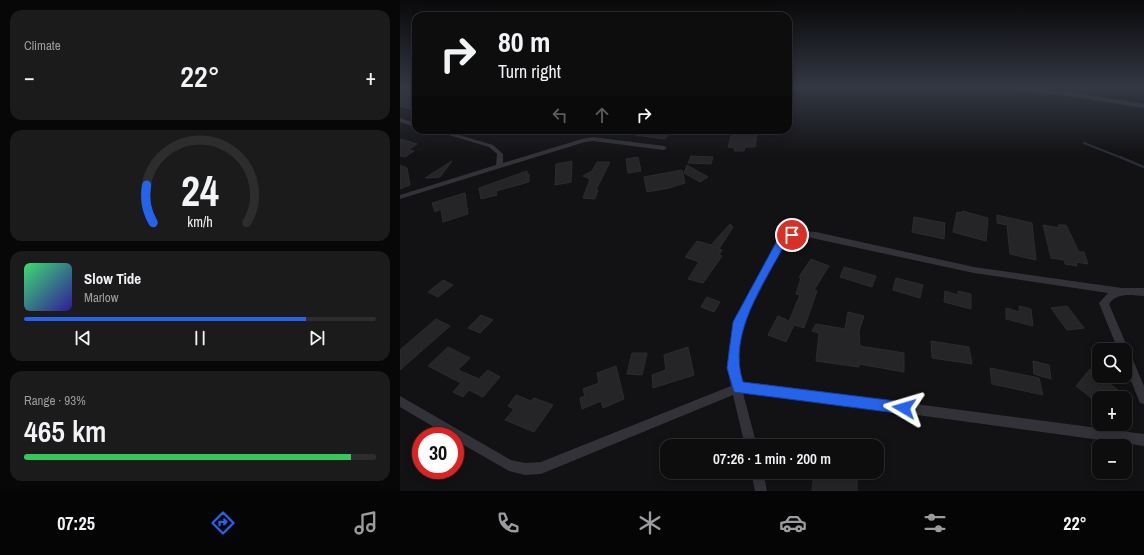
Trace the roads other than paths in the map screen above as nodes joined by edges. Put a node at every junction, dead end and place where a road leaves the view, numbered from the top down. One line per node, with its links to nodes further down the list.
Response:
1 (400, 120): 2 (street)
2 (412, 124)
3 (449, 134): 5 (street)
4 (664, 148): 5 (street)
5 (499, 166): 6 (street)
6 (400, 197)
7 (1121, 291): 8 (street); 9 (street); 11 (street)
8 (1144, 292)
9 (1120, 343)
10 (1132, 371): 12 (street)
11 (738, 388): 13 (street); 14 (street); 15 (street)
12 (1144, 400)
13 (400, 401)
14 (749, 439)
15 (1144, 440)
16 (758, 479): 17 (street)
17 (761, 491)

